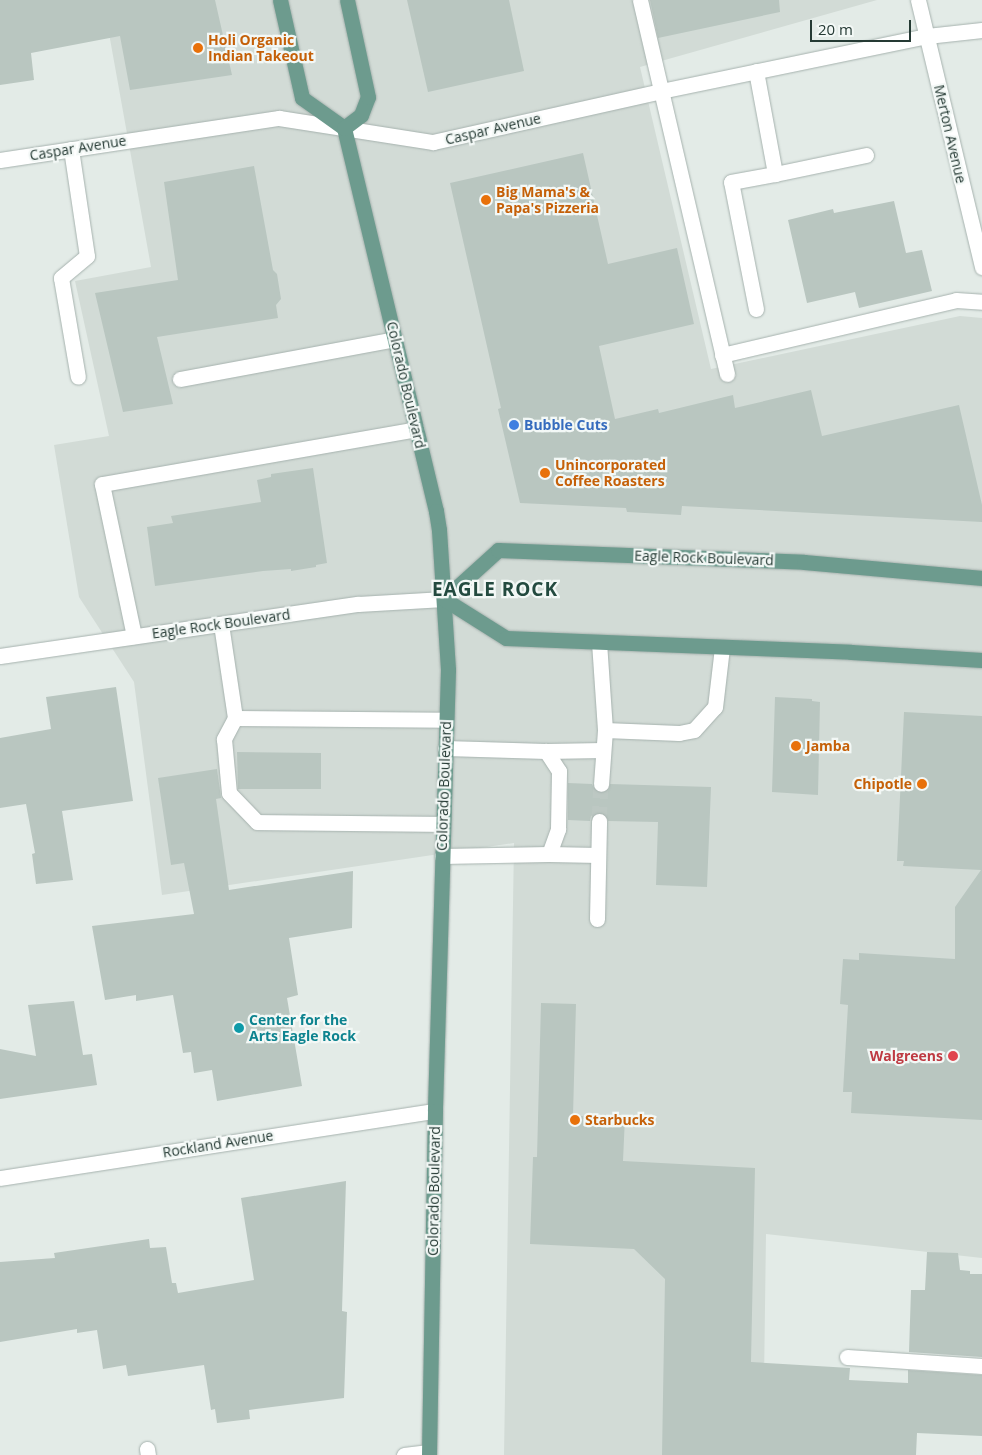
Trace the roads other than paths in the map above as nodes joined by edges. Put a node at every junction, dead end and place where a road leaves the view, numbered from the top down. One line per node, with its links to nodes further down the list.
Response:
1 (280, 0): 9 (main road)
2 (347, 0): 9 (main road)
3 (640, 0): 8 (street)
4 (918, 0): 6 (street, Merton Avenue)
5 (982, 30): 6 (street, Caspar Avenue)
6 (927, 36): 7 (street, Caspar Avenue); 14 (street, Merton Avenue)
7 (756, 71): 8 (street, Caspar Avenue); 13 (street)
8 (661, 91): 9 (street, Caspar Avenue); 18 (street)
9 (344, 128): 10 (street, Caspar Avenue); 17 (main road, Colorado Boulevard)
10 (70, 149): 12 (street, Caspar Avenue); 20 (street)
11 (866, 155): 13 (street)
12 (0, 160)
13 (775, 174): 16 (street)
14 (982, 267)
15 (982, 302): 18 (street)
16 (756, 309)
17 (395, 339): 21 (street); 22 (main road, Colorado Boulevard)
18 (722, 354): 19 (street)
19 (727, 374)
20 (78, 377)
21 (180, 379)
22 (416, 429): 24 (main road, Colorado Boulevard); 26 (street)
23 (982, 578): 24 (main road, Eagle Rock Boulevard)
24 (444, 599): 25 (street, Eagle Rock Boulevard); 27 (main road); 32 (main road, Colorado Boulevard)
25 (221, 624): 26 (street, Eagle Rock Boulevard); 31 (street)
26 (134, 636): 29 (street, Eagle Rock Boulevard)
27 (599, 642): 28 (main road); 33 (street)
28 (722, 647): 30 (main road); 33 (street)
29 (0, 656)
30 (982, 660)
31 (235, 718): 32 (street); 39 (street)
32 (446, 720): 34 (main road, Colorado Boulevard)
33 (604, 730): 35 (street)
34 (445, 748): 36 (street); 39 (main road, Colorado Boulevard)
35 (603, 750): 36 (street); 37 (street)
36 (546, 751): 40 (street)
37 (601, 784)
38 (599, 821): 41 (street)
39 (443, 824): 42 (main road, Colorado Boulevard)
40 (549, 854): 41 (street); 42 (street)
41 (598, 855): 43 (street)
42 (442, 856): 44 (main road, Colorado Boulevard)
43 (597, 919)
44 (435, 1111): 45 (street, Rockland Avenue); 48 (main road, Colorado Boulevard)
45 (0, 1178)
46 (847, 1357): 47 (street)
47 (982, 1366)
48 (429, 1453): 49 (street)
49 (404, 1455)

